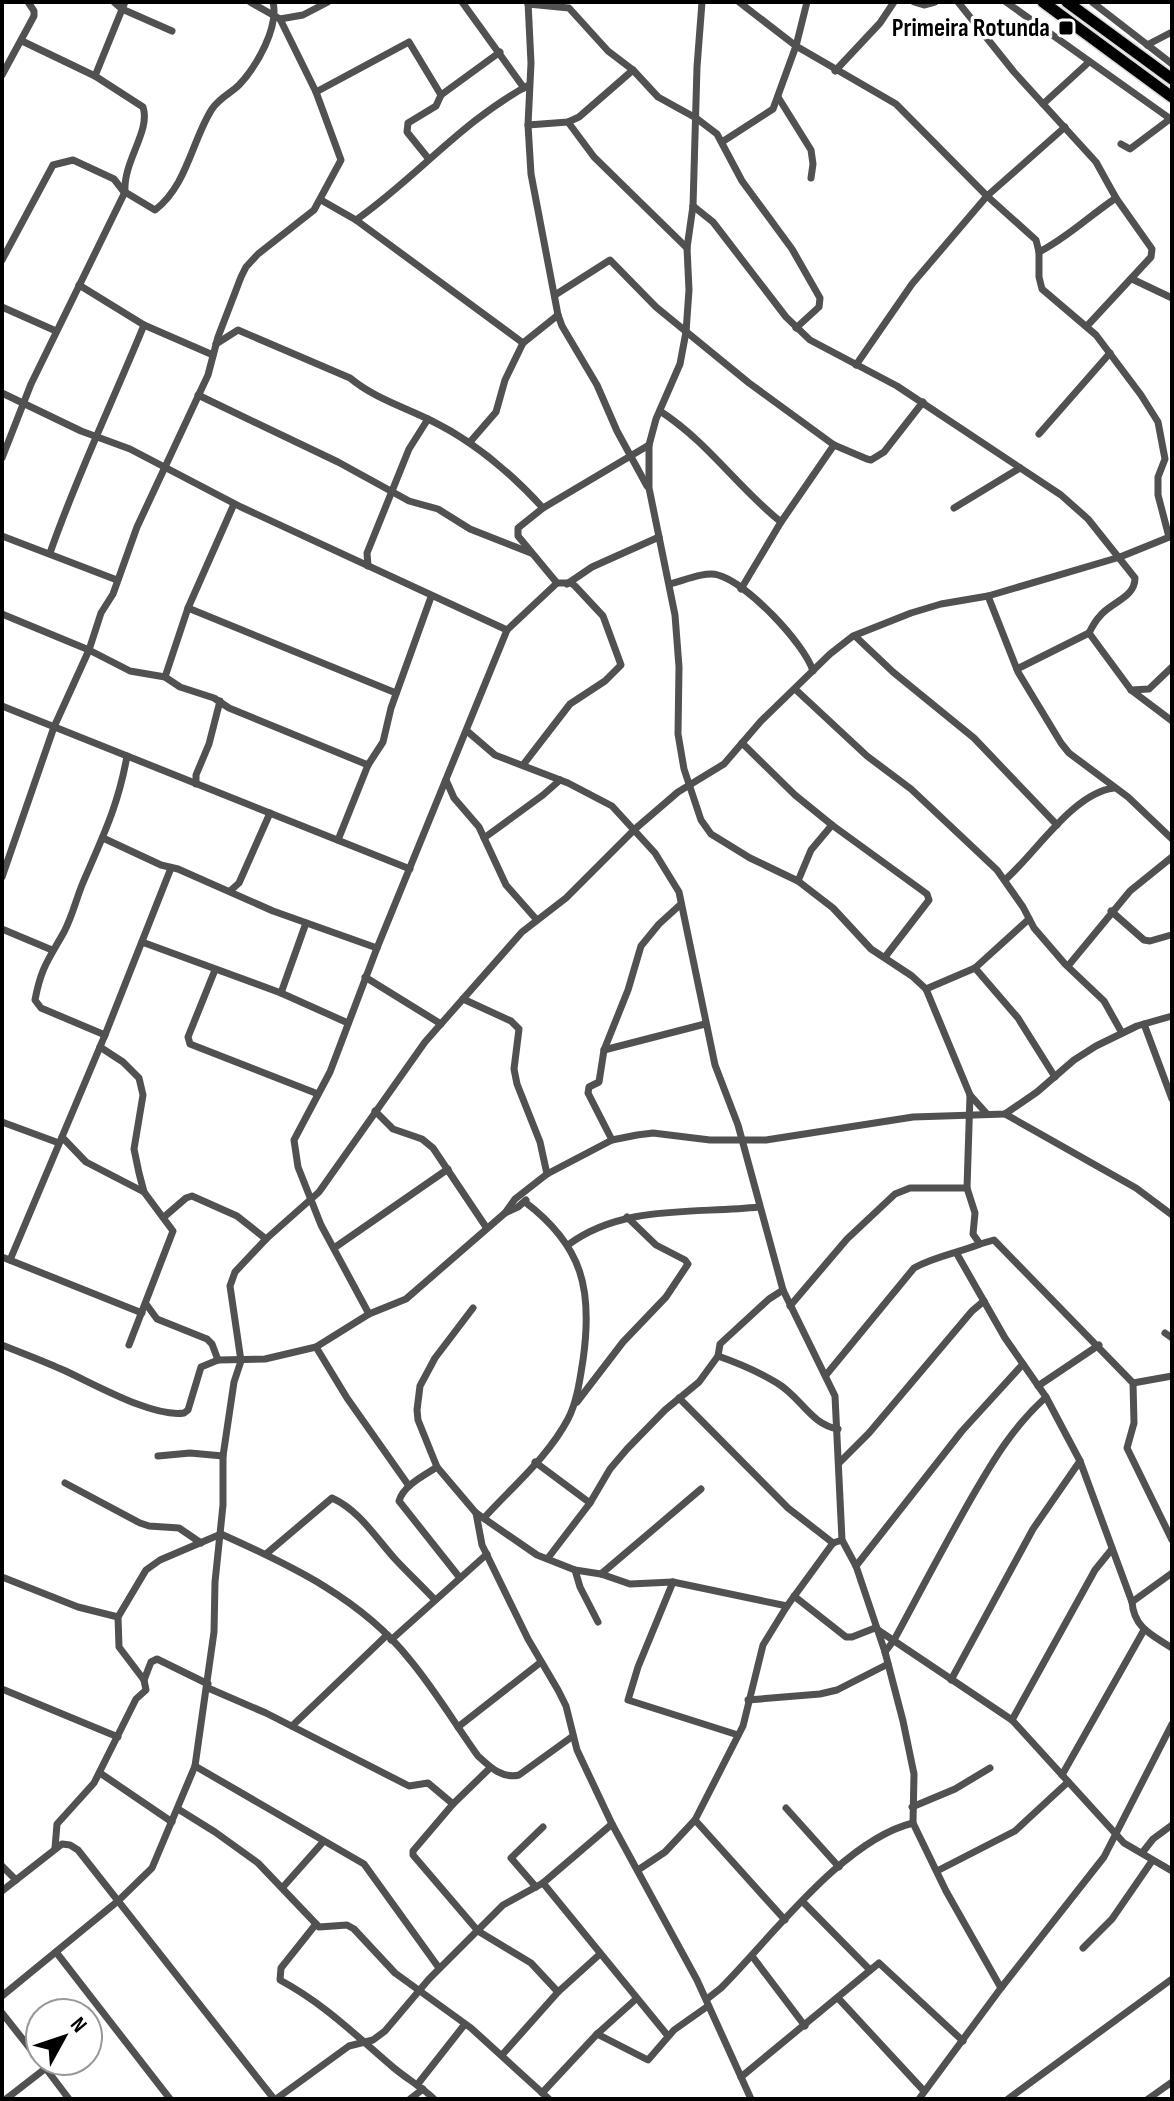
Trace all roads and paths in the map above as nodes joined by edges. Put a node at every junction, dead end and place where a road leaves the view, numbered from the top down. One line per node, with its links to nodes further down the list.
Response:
1 (28, 2): 27 (street)
2 (114, 2): 20 (street)
3 (250, 2): 22 (street)
4 (273, 2): 22 (street)
5 (328, 2): 22 (street)
6 (462, 2): 30 (street)
7 (579, 2): 21 (street)
8 (702, 2): 44 (street)
9 (739, 2): 29 (street)
10 (807, 2): 29 (street)
11 (894, 2): 34 (street)
12 (914, 2): 13 (street)
13 (935, 2)
14 (958, 2): 43 (street)
15 (1006, 2): 31 (street)
16 (1043, 2): 42 (main road)
17 (1067, 2): 37 (main road)
18 (1092, 2): 28 (street)
19 (528, 3): 21 (street); 38 (street)
20 (124, 6): 23 (street); 36 (street)
21 (569, 8): 33 (street)
22 (277, 18): 25 (street); 26 (street)
23 (172, 31)
24 (1172, 32): 28 (street)
25 (286, 33): 26 (street); 39 (street)
26 (270, 37): 53 (street)
27 (22, 41): 35 (street); 36 (street)
28 (1147, 45): 32 (street)
29 (796, 46): 34 (street); 41 (street)
30 (500, 52): 38 (street); 40 (street)
31 (1089, 62): 43 (street); 45 (street)
32 (1172, 64)
33 (633, 70): 44 (street); 46 (street)
34 (835, 71): 54 (street)
35 (3, 73)
36 (95, 76): 53 (street)
37 (1172, 79)
38 (527, 86): 47 (street); 51 (street)
39 (316, 92): 40 (street); 56 (street)
40 (441, 95): 51 (street)
41 (778, 97): 49 (street); 52 (street)
42 (1172, 97)
43 (1043, 104): 48 (street)
44 (696, 118): 49 (street); 57 (street)
45 (1171, 119): 50 (street)
46 (568, 122): 47 (street); 59 (street)
47 (528, 125): 65 (street)
48 (1065, 127): 54 (street); 55 (street)
49 (722, 142): 72 (street)
50 (1121, 144)
51 (428, 158): 58 (street)
52 (811, 178)
53 (125, 192): 61 (street); 63 (street)
54 (987, 196): 60 (street); 80 (street)
55 (1116, 198): 60 (street); 62 (street)
56 (321, 200): 58 (street); 68 (street)
57 (693, 206): 59 (street); 72 (street)
58 (356, 220): 76 (street)
59 (687, 248): 75 (street)
60 (1039, 252): 71 (street)
61 (2, 260)
62 (1132, 279): 66 (street); 71 (street)
63 (79, 285): 70 (street); 74 (street)
64 (1172, 287): 66 (street)
65 (555, 295): 69 (street); 75 (street)
66 (1170, 297)
67 (2, 307): 74 (street)
68 (227, 311): 73 (street); 77 (street)
69 (558, 315): 76 (street); 92 (street)
70 (144, 325): 79 (street); 88 (street)
71 (1087, 326): 78 (street)
72 (796, 328): 80 (street)
73 (238, 330): 77 (street); 86 (street)
74 (56, 331): 84 (street)
75 (686, 332): 85 (street); 91 (street)
76 (523, 343): 89 (street)
77 (216, 344): 79 (street)
78 (1110, 353): 87 (street); 104 (street)
79 (213, 355): 82 (street)
80 (856, 365): 83 (street)
81 (2, 393): 84 (street)
82 (198, 395): 95 (street); 97 (street)
83 (923, 402): 91 (street); 94 (street)
84 (24, 404): 88 (street); 93 (street)
85 (660, 411): 90 (street); 101 (street)
86 (428, 419): 89 (street); 97 (street)
87 (1039, 434)
88 (95, 436): 95 (street); 105 (street)
89 (470, 442): 99 (street)
90 (649, 445): 92 (street); 96 (street)
91 (834, 445): 101 (street)
92 (630, 454): 96 (street); 99 (street)
93 (2, 458)
94 (1020, 468): 100 (street); 108 (street)
95 (164, 469): 98 (street); 111 (street)
96 (649, 488): 103 (street)
97 (393, 492): 106 (street); 107 (street)
98 (234, 504): 109 (street); 118 (street)
99 (543, 508): 107 (street)
100 (954, 508)
101 (781, 522): 115 (street)
102 (2, 536): 105 (street)
103 (659, 537): 113 (street); 114 (street)
104 (1170, 537): 108 (street)
105 (50, 553): 111 (street)
106 (367, 553): 109 (street); 110 (street)
107 (532, 554): 112 (street)
108 (1120, 557): 116 (street); 121 (street)
109 (355, 560): 110 (street)
110 (368, 566): 117 (street)
111 (117, 580): 123 (street)
112 (557, 583): 113 (street); 120 (street)
113 (567, 584): 143 (street)
114 (670, 584): 115 (street); 148 (street)
115 (741, 589): 124 (street)
116 (988, 596): 122 (street); 127 (street)
117 (431, 597): 120 (street); 133 (street)
118 (188, 608): 129 (street); 133 (street)
119 (2, 614): 123 (street)
120 (507, 630): 139 (street)
121 (1089, 633): 127 (street); 132 (street)
122 (855, 636): 125 (street); 155 (street)
123 (89, 650): 129 (street); 138 (street)
124 (808, 658): 125 (street); 128 (street)
125 (822, 660): 128 (street)
126 (1172, 667): 131 (street)
127 (1017, 669): 144 (street)
128 (813, 671): 130 (street)
129 (165, 677): 134 (street)
130 (795, 689): 140 (street); 165 (street)
131 (1149, 689): 132 (street); 135 (street)
132 (1131, 690): 135 (street)
133 (396, 693): 142 (street)
134 (220, 701): 142 (street); 145 (street)
135 (1146, 702): 137 (street)
136 (2, 706): 138 (street)
137 (1172, 721)
138 (54, 727): 141 (street); 164 (street)
139 (467, 731): 143 (street); 146 (street)
140 (742, 743): 148 (street); 154 (street)
141 (127, 756): 145 (street); 157 (street)
142 (368, 765): 160 (street)
143 (523, 765): 147 (street)
144 (1098, 775): 149 (street); 150 (street)
145 (196, 779): 153 (street)
146 (446, 780): 151 (street); 152 (street)
147 (560, 780): 156 (street); 158 (street)
148 (689, 784): 156 (street); 166 (street)
149 (1114, 788): 150 (street); 159 (street)
150 (1099, 790): 155 (street)
151 (454, 798): 152 (street); 158 (street)
152 (436, 802): 163 (street)
153 (270, 813): 160 (street); 167 (street)
154 (832, 825): 166 (street); 180 (street)
155 (1057, 825): 165 (street)
156 (635, 829): 170 (street); 172 (street)
157 (103, 838): 162 (street); 179 (street)
158 (484, 838): 172 (street)
159 (1172, 839)
160 (338, 840): 163 (street)
161 (1172, 857): 171 (street)
162 (171, 868): 168 (street); 177 (street)
163 (410, 869): 178 (street)
164 (2, 877)
165 (1005, 880): 173 (street)
166 (798, 881): 180 (street)
167 (239, 883): 168 (street); 169 (street)
168 (230, 891): 169 (street)
169 (242, 897): 174 (street)
170 (681, 904): 191 (street); 196 (street)
171 (1111, 911): 176 (street); 181 (street)
172 (536, 919): 187 (street)
173 (1029, 919): 181 (street); 182 (street)
174 (306, 923): 178 (street); 186 (street)
175 (2, 929): 179 (street)
176 (1171, 935)
177 (142, 942): 183 (street); 194 (street)
178 (377, 948): 184 (street)
179 (52, 950): 194 (street)
180 (885, 957): 185 (street)
181 (1068, 966): 193 (street)
182 (975, 968): 185 (street); 197 (street)
183 (215, 970): 186 (street); 198 (street)
184 (365, 977): 189 (street); 190 (street)
185 (926, 989): 199 (street)
186 (281, 993): 189 (street)
187 (463, 999): 190 (street); 210 (street)
188 (1172, 1016): 192 (street)
189 (348, 1023): 198 (street)
190 (441, 1024): 201 (street)
191 (705, 1024): 196 (street); 208 (street)
192 (1144, 1024): 193 (street); 200 (street)
193 (1122, 1033): 197 (street)
194 (105, 1035): 195 (street)
195 (100, 1047): 206 (street); 213 (street)
196 (604, 1050): 207 (street)
197 (1055, 1077): 203 (street)
198 (318, 1094): 214 (street)
199 (970, 1095): 202 (street); 204 (street)
200 (1172, 1099)
201 (375, 1111): 209 (street); 214 (street)
202 (987, 1114): 203 (street); 204 (street)
203 (1005, 1114): 218 (street)
204 (970, 1115): 208 (street); 211 (street)
205 (2, 1122): 206 (street)
206 (61, 1140): 213 (street); 227 (street)
207 (612, 1140): 208 (street); 210 (street)
208 (742, 1141): 216 (street)
209 (448, 1169): 221 (street); 225 (street)
210 (547, 1174): 212 (street)
211 (967, 1188): 223 (street); 231 (street)
212 (528, 1190): 215 (street); 217 (street)
213 (144, 1192): 219 (street)
214 (311, 1200): 222 (street); 225 (street)
215 (525, 1202): 217 (street); 224 (street)
216 (759, 1207): 220 (street); 228 (street)
217 (505, 1213): 221 (street)
218 (1172, 1215)
219 (164, 1217): 222 (street); 230 (street)
220 (627, 1217): 224 (street); 246 (street)
221 (486, 1227): 234 (street)
222 (266, 1239): 241 (street)
223 (980, 1244): 226 (street); 237 (street)
224 (568, 1245): 243 (street)
225 (334, 1248): 234 (street)
226 (957, 1254): 229 (street); 244 (street)
227 (6, 1259): 233 (street)
228 (783, 1290): 231 (street); 239 (street)
229 (984, 1301): 242 (street); 257 (street)
230 (146, 1304): 233 (street); 240 (street)
231 (790, 1306): 244 (street)
232 (473, 1308): 258 (street)
233 (142, 1313): 236 (street)
234 (369, 1314): 238 (street)
235 (2, 1345): 240 (street)
236 (129, 1345)
237 (1099, 1345): 247 (street); 248 (street)
238 (316, 1347): 241 (street); 260 (street)
239 (718, 1356): 250 (street); 252 (street)
240 (218, 1360): 241 (street)
241 (241, 1361): 254 (street)
242 (1023, 1364): 248 (street); 272 (street)
243 (581, 1372): 246 (street); 251 (street)
244 (826, 1375): 252 (street)
245 (1172, 1376): 247 (street)
246 (597, 1378): 251 (street)
247 (1133, 1383): 265 (street)
248 (1038, 1386): 249 (street)
249 (1046, 1397): 255 (street); 288 (street)
250 (679, 1398): 262 (street); 266 (street)
251 (575, 1404): 256 (street)
252 (838, 1429): 257 (street)
253 (158, 1456): 254 (street)
254 (223, 1456): 264 (street)
255 (1080, 1461): 268 (street); 294 (street)
256 (535, 1462): 262 (street); 263 (street)
257 (839, 1464): 266 (street)
258 (437, 1467): 260 (street); 263 (street)
259 (65, 1483): 267 (street)
260 (409, 1486): 277 (street)
261 (701, 1489): 275 (street)
262 (590, 1503): 271 (street)
263 (480, 1516): 270 (street); 271 (street)
264 (221, 1534): 267 (street); 269 (street); 295 (street)
265 (1172, 1540)
266 (838, 1542): 272 (street); 279 (street)
267 (201, 1543): 283 (street)
268 (1112, 1549): 281 (street); 298 (street)
269 (266, 1554): 280 (street); 287 (street)
270 (487, 1554): 277 (street); 291 (street)
271 (548, 1558): 273 (street)
272 (856, 1566): 285 (street)
273 (575, 1570): 275 (street); 284 (street)
274 (1172, 1573): 281 (street)
275 (601, 1574): 278 (street)
276 (2, 1577): 283 (street)
277 (460, 1578): 280 (street)
278 (673, 1582): 282 (street); 302 (street)
279 (794, 1596): 282 (street); 285 (street)
280 (435, 1600): 287 (street)
281 (1132, 1602): 286 (street)
282 (787, 1606): 297 (street)
283 (118, 1617): 293 (street)
284 (598, 1622)
285 (875, 1628): 288 (street); 290 (street)
286 (1144, 1630): 289 (street); 309 (street)
287 (389, 1638): 300 (street); 301 (street)
288 (894, 1640): 290 (street); 294 (street)
289 (1172, 1648)
290 (885, 1652): 292 (street)
291 (541, 1662): 301 (street); 303 (street)
292 (888, 1664): 297 (street); 311 (street)
293 (144, 1680): 295 (street); 304 (street)
294 (951, 1680): 298 (street)
295 (208, 1686): 300 (street); 305 (street)
296 (2, 1689): 304 (street)
297 (748, 1700): 302 (street)
298 (1012, 1720): 309 (street)
299 (1172, 1724): 320 (street)
300 (292, 1726): 310 (street)
301 (458, 1727): 306 (street)
302 (738, 1735): 314 (street)
303 (573, 1736): 306 (street); 317 (street)
304 (118, 1737): 308 (street)
305 (195, 1766): 313 (street); 321 (street)
306 (490, 1768): 310 (street)
307 (990, 1768): 311 (street)
308 (100, 1773): 315 (street); 322 (street)
309 (1065, 1778): 320 (street); 328 (street)
310 (453, 1804): 338 (street)
311 (912, 1807): 316 (street)
312 (786, 1808): 326 (street)
313 (178, 1809): 315 (street); 332 (street)
314 (695, 1820): 327 (street); 336 (street)
315 (172, 1822): 334 (street)
316 (913, 1823): 326 (street); 328 (street)
317 (612, 1824): 327 (street); 331 (street)
318 (1172, 1825): 323 (street)
319 (543, 1827): 331 (street)
320 (1115, 1835): 323 (street); 346 (street)
321 (323, 1842): 332 (street); 343 (street)
322 (55, 1848): 330 (street); 334 (street)
323 (1142, 1853): 324 (street)
324 (1152, 1861): 329 (street); 339 (street)
325 (2, 1866): 330 (street)
326 (839, 1867): 335 (street)
327 (638, 1870): 352 (street)
328 (937, 1871): 346 (street)
329 (1172, 1871)
330 (16, 1880): 333 (street)
331 (540, 1885): 338 (street); 341 (street)
332 (283, 1887): 337 (street)
333 (2, 1891)
334 (118, 1901): 340 (street); 372 (street)
335 (803, 1902): 336 (street); 344 (street)
336 (785, 1920): 342 (street)
337 (316, 1924): 347 (street); 360 (street)
338 (478, 1931): 343 (street); 348 (street)
339 (1083, 1948)
340 (56, 1952): 349 (street); 371 (street)
341 (600, 1954): 348 (street); 351 (street)
342 (752, 1956): 352 (street); 355 (street)
343 (439, 1968): 347 (street)
344 (870, 1970): 350 (street); 359 (street)
345 (1172, 1979): 377 (street)
346 (1001, 1988): 359 (street)
347 (419, 1992): 354 (street); 360 (street)
348 (558, 1992): 361 (street)
349 (2, 1996)
350 (838, 1998): 355 (street); 367 (street)
351 (636, 1999): 356 (street); 357 (street)
352 (708, 2003): 357 (street); 364 (street)
353 (2, 2013): 358 (street)
354 (465, 2024): 361 (street); 366 (street)
355 (805, 2026): 364 (street)
356 (597, 2034): 357 (street); 368 (street)
357 (668, 2036)
358 (24, 2040)
359 (963, 2041): 367 (street)
360 (366, 2042): 366 (street); 372 (street)
361 (502, 2055): 368 (street)
362 (28, 2077): 369 (street)
363 (52, 2077): 370 (street)
364 (741, 2077): 375 (street)
365 (1172, 2082): 378 (street)
366 (420, 2087): 373 (street); 374 (street)
367 (924, 2091): 376 (street)
368 (545, 2096)
369 (6, 2099)
370 (69, 2099)
371 (170, 2099)
372 (275, 2099)
373 (410, 2099)
374 (434, 2099)
375 (751, 2099)
376 (919, 2099)
377 (1008, 2099)
378 (1148, 2099)

